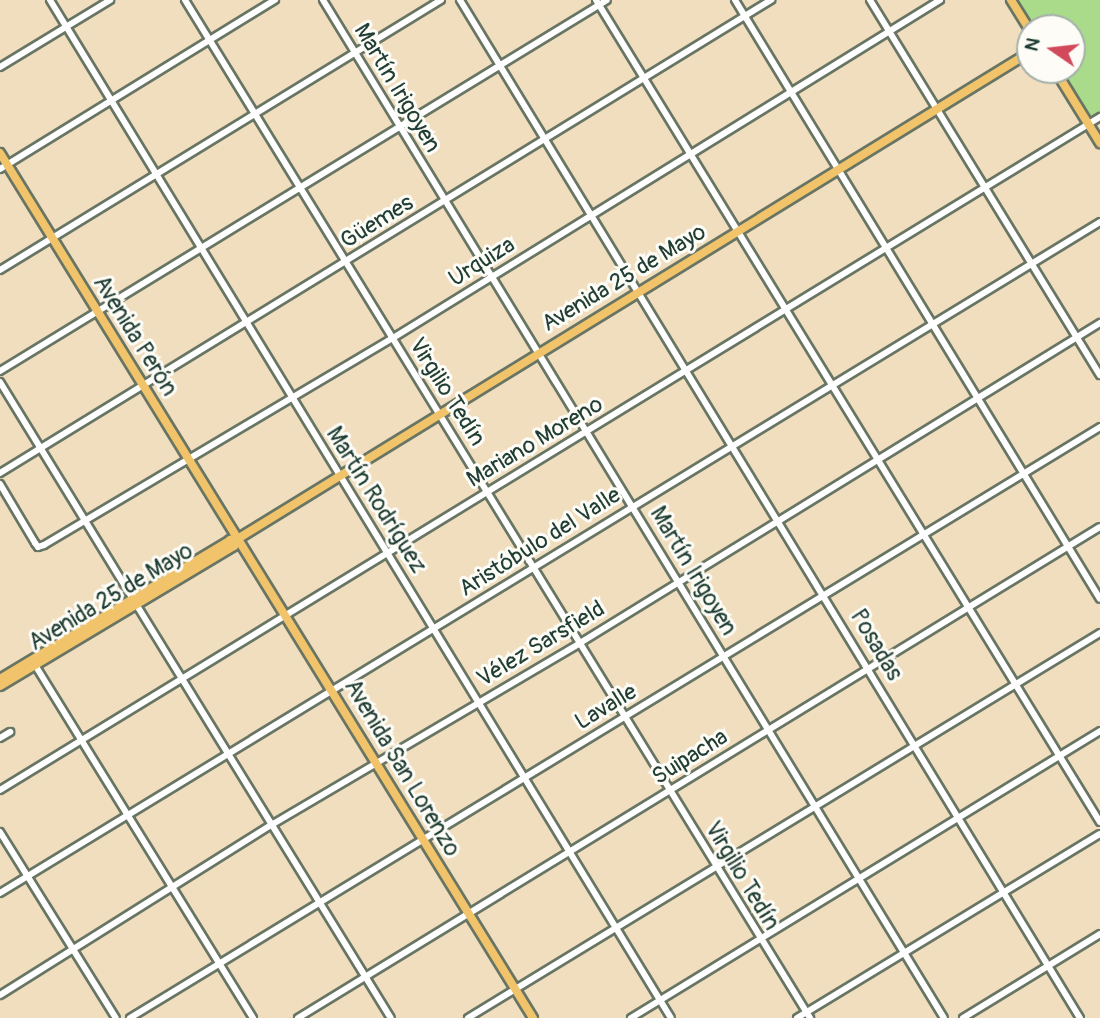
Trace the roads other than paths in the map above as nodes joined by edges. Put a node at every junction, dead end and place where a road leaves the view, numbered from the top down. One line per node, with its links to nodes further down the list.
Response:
1 (50, 0): 15 (street, Martín Rodríguez)
2 (110, 0): 15 (street)
3 (185, 0): 17 (street, Virgilio Tedín)
4 (275, 0): 17 (street)
5 (323, 0): 18 (street, Martín Irigoyen)
6 (441, 0): 18 (street)
7 (460, 0): 20 (street, Posadas)
8 (607, 0): 13 (street)
9 (735, 0): 14 (street)
10 (771, 0): 14 (street, Güemes)
11 (870, 0): 16 (street)
12 (940, 0): 16 (street, Urquiza)
13 (598, 2): 20 (street); 22 (street)
14 (745, 16): 22 (street, Güemes); 24 (street)
15 (68, 28): 21 (street); 25 (street, Martín Rodríguez)
16 (889, 30): 24 (street, Urquiza); 26 (street)
17 (209, 41): 25 (street); 27 (street, Virgilio Tedín)
18 (355, 52): 27 (street); 30 (street, Martín Irigoyen)
19 (1016, 61): 26 (main road, Avenida 25 de Mayo)
20 (500, 65): 30 (street); 31 (street, Posadas)
21 (0, 67)
22 (645, 77): 31 (street, Güemes); 34 (street)
23 (1064, 84): 29 (main road)
24 (791, 92): 34 (street, Urquiza); 36 (street)
25 (110, 99): 35 (street); 37 (street, Martín Rodríguez)
26 (936, 110): 36 (main road, Avenida 25 de Mayo); 39 (street)
27 (256, 113): 37 (street); 38 (street, Virgilio Tedín)
28 (1100, 117): 29 (street, Mariano Moreno)
29 (1089, 124): 32 (main road); 39 (street, Mariano Moreno)
30 (398, 126): 38 (street); 40 (street, Martín Irigoyen)
31 (546, 140): 40 (street, Güemes); 41 (street, Posadas)
32 (1100, 143)
33 (0, 153): 35 (main road, Avenida Perón)
34 (691, 154): 41 (street, Urquiza); 43 (street)
35 (4, 166): 44 (main road, Avenida Perón)
36 (836, 171): 43 (main road, Avenida 25 de Mayo); 46 (street)
37 (156, 173): 44 (street); 45 (street, Martín Rodríguez)
38 (300, 186): 45 (street); 47 (street, Virgilio Tedín)
39 (984, 187): 46 (street, Mariano Moreno); 48 (street)
40 (446, 200): 47 (street, Güemes); 50 (street, Martín Irigoyen)
41 (592, 216): 50 (street, Urquiza); 51 (street, Posadas)
42 (1100, 222): 48 (street, Aristóbulo del Valle)
43 (738, 232): 51 (main road, Avenida 25 de Mayo); 52 (street)
44 (52, 237): 49 (street); 53 (main road, Avenida Perón)
45 (201, 247): 53 (street); 54 (street, Martín Rodríguez)
46 (886, 250): 52 (street, Mariano Moreno); 56 (street)
47 (346, 262): 54 (street, Güemes); 58 (street, Virgilio Tedín)
48 (1032, 263): 56 (street, Aristóbulo del Valle); 57 (street)
49 (0, 270)
50 (492, 275): 58 (street, Urquiza); 59 (street, Martín Irigoyen)
51 (640, 291): 59 (main road, Avenida 25 de Mayo); 60 (street, Posadas)
52 (785, 309): 60 (street, Mariano Moreno); 64 (street)
53 (98, 313): 61 (street); 65 (main road, Avenida Perón)
54 (248, 322): 65 (street, Güemes); 66 (street, Martín Rodríguez)
55 (1100, 323): 57 (street, Vélez Sarsfield)
56 (933, 324): 64 (street, Aristóbulo del Valle); 67 (street)
57 (1077, 337): 62 (street); 67 (street, Vélez Sarsfield)
58 (393, 338): 66 (street, Urquiza); 68 (street, Virgilio Tedín)
59 (537, 353): 68 (main road, Avenida 25 de Mayo); 70 (street, Martín Irigoyen)
60 (687, 370): 70 (street, Mariano Moreno); 71 (street, Posadas)
61 (0, 371)
62 (1100, 375)
63 (0, 382): 72 (street)
64 (832, 384): 71 (street, Aristóbulo del Valle); 74 (street)
65 (143, 386): 72 (street, Güemes); 73 (main road, Avenida Perón)
66 (292, 396): 73 (street, Urquiza); 77 (street, Martín Rodríguez)
67 (977, 399): 74 (street, Vélez Sarsfield); 76 (street)
68 (441, 413): 77 (main road, Avenida 25 de Mayo); 79 (street, Virgilio Tedín)
69 (1100, 427): 76 (street, Lavalle)
70 (586, 431): 79 (street, Mariano Moreno); 80 (street, Martín Irigoyen)
71 (733, 446): 80 (street, Aristóbulo del Valle); 81 (street, Posadas)
72 (41, 448): 75 (street, Güemes); 82 (street)
73 (189, 459): 82 (street, Urquiza); 85 (main road, Avenida Perón)
74 (878, 460): 81 (street, Vélez Sarsfield); 84 (street)
75 (0, 473)
76 (1023, 473): 84 (street, Lavalle); 86 (street)
77 (339, 476): 85 (main road, Avenida 25 de Mayo); 87 (street, Martín Rodríguez)
78 (0, 484): 82 (street, Urquiza)
79 (488, 491): 87 (street, Mariano Moreno); 88 (street, Virgilio Tedín)
80 (633, 505): 88 (street, Aristóbulo del Valle); 89 (street, Martín Irigoyen)
81 (778, 520): 89 (street, Vélez Sarsfield); 90 (street, Posadas)
82 (86, 522): 92 (street)
83 (1100, 527): 86 (street, Suipacha)
84 (922, 533): 90 (street, Lavalle); 93 (street)
85 (239, 538): 92 (main road, Avenida 25 de Mayo); 94 (main road, Avenida San Lorenzo)
86 (1069, 547): 91 (street); 93 (street, Suipacha)
87 (388, 553): 94 (street, Mariano Moreno); 95 (street, Martín Rodríguez)
88 (534, 567): 95 (street, Aristóbulo del Valle); 97 (street, Virgilio Tedín)
89 (678, 581): 97 (street, Vélez Sarsfield); 98 (street, Martín Irigoyen)
90 (825, 594): 98 (street, Lavalle); 100 (street, Posadas)
91 (1100, 599)
92 (135, 602): 99 (main road, Avenida 25 de Mayo); 101 (street)
93 (969, 608): 100 (street, Suipacha); 103 (street)
94 (286, 615): 101 (street, Mariano Moreno); 105 (main road, Avenida San Lorenzo)
95 (434, 627): 105 (street, Aristóbulo del Valle); 106 (street, Martín Rodríguez)
96 (1100, 632): 103 (street)
97 (580, 643): 106 (street, Vélez Sarsfield); 107 (street, Virgilio Tedín)
98 (725, 656): 107 (street, Lavalle); 108 (street, Martín Irigoyen)
99 (33, 662): 102 (main road, Avenida 25 de Mayo); 104 (main road, Avenida 25 de Mayo); 112 (street)
100 (869, 669): 108 (street, Suipacha); 113 (street, Posadas)
101 (183, 677): 112 (street, Mariano Moreno); 114 (street)
102 (0, 679)
103 (1014, 682): 113 (street); 115 (street)
104 (0, 686)
105 (332, 690): 114 (street, Aristóbulo del Valle); 116 (main road, Avenida San Lorenzo)
106 (479, 702): 116 (street, Vélez Sarsfield); 117 (street, Martín Rodríguez)
107 (625, 715): 117 (street, Lavalle); 119 (street, Virgilio Tedín)
108 (768, 728): 119 (street, Suipacha); 120 (street, Martín Irigoyen)
109 (1100, 731): 115 (street)
110 (10, 732): 111 (street)
111 (0, 738)
112 (81, 739): 118 (street, Mariano Moreno); 121 (street)
113 (915, 743): 120 (street); 122 (street, Posadas)
114 (230, 752): 121 (street, Aristóbulo del Valle); 124 (street)
115 (1060, 755): 122 (street); 123 (street)
116 (376, 763): 124 (street, Vélez Sarsfield); 127 (main road, Avenida San Lorenzo)
117 (526, 776): 127 (street, Lavalle); 128 (street, Martín Rodríguez)
118 (0, 790)
119 (669, 791): 128 (street, Suipacha); 129 (street, Virgilio Tedín)
120 (814, 804): 129 (street); 131 (street, Martín Irigoyen)
121 (128, 816): 130 (street, Aristóbulo del Valle); 132 (street)
122 (960, 818): 131 (street); 133 (street, Posadas)
123 (1100, 822)
124 (273, 824): 132 (street, Vélez Sarsfield); 135 (street)
125 (0, 832): 130 (street)
126 (1100, 834): 133 (street)
127 (422, 839): 135 (street, Lavalle); 136 (main road, Avenida San Lorenzo)
128 (570, 851): 136 (street, Suipacha); 137 (street, Martín Rodríguez)
129 (715, 866): 137 (street); 139 (street, Virgilio Tedín)
130 (27, 876): 134 (street, Aristóbulo del Valle); 140 (street)
131 (860, 877): 139 (street); 141 (street, Martín Irigoyen)
132 (174, 888): 140 (street, Vélez Sarsfield); 142 (street)
133 (1003, 892): 141 (street); 143 (street, Posadas)
134 (0, 893)
135 (322, 903): 142 (street, Lavalle); 144 (street)
136 (467, 913): 144 (street, Suipacha); 145 (main road, Avenida San Lorenzo)
137 (617, 927): 145 (street); 147 (street, Martín Rodríguez)
138 (1100, 934): 143 (street)
139 (760, 940): 147 (street); 148 (street, Virgilio Tedín)
140 (72, 949): 146 (street, Vélez Sarsfield); 149 (street)
141 (904, 953): 148 (street); 159 (street, Martín Irigoyen)
142 (218, 964): 150 (street, Lavalle); 151 (street)
143 (1049, 965): 160 (street); 161 (street, Posadas)
144 (366, 977): 152 (street, Suipacha); 153 (street)
145 (516, 989): 154 (street); 155 (main road, Avenida San Lorenzo)
146 (0, 995)
147 (661, 1001): 156 (street); 157 (street, Martín Rodríguez)
148 (808, 1015): 158 (street)
149 (116, 1018)
150 (130, 1018)
151 (253, 1018)
152 (299, 1018)
153 (391, 1018)
154 (468, 1018)
155 (533, 1018)
156 (631, 1018)
157 (671, 1018)
158 (797, 1018)
159 (944, 1018)
160 (963, 1018)
161 (1080, 1018)

